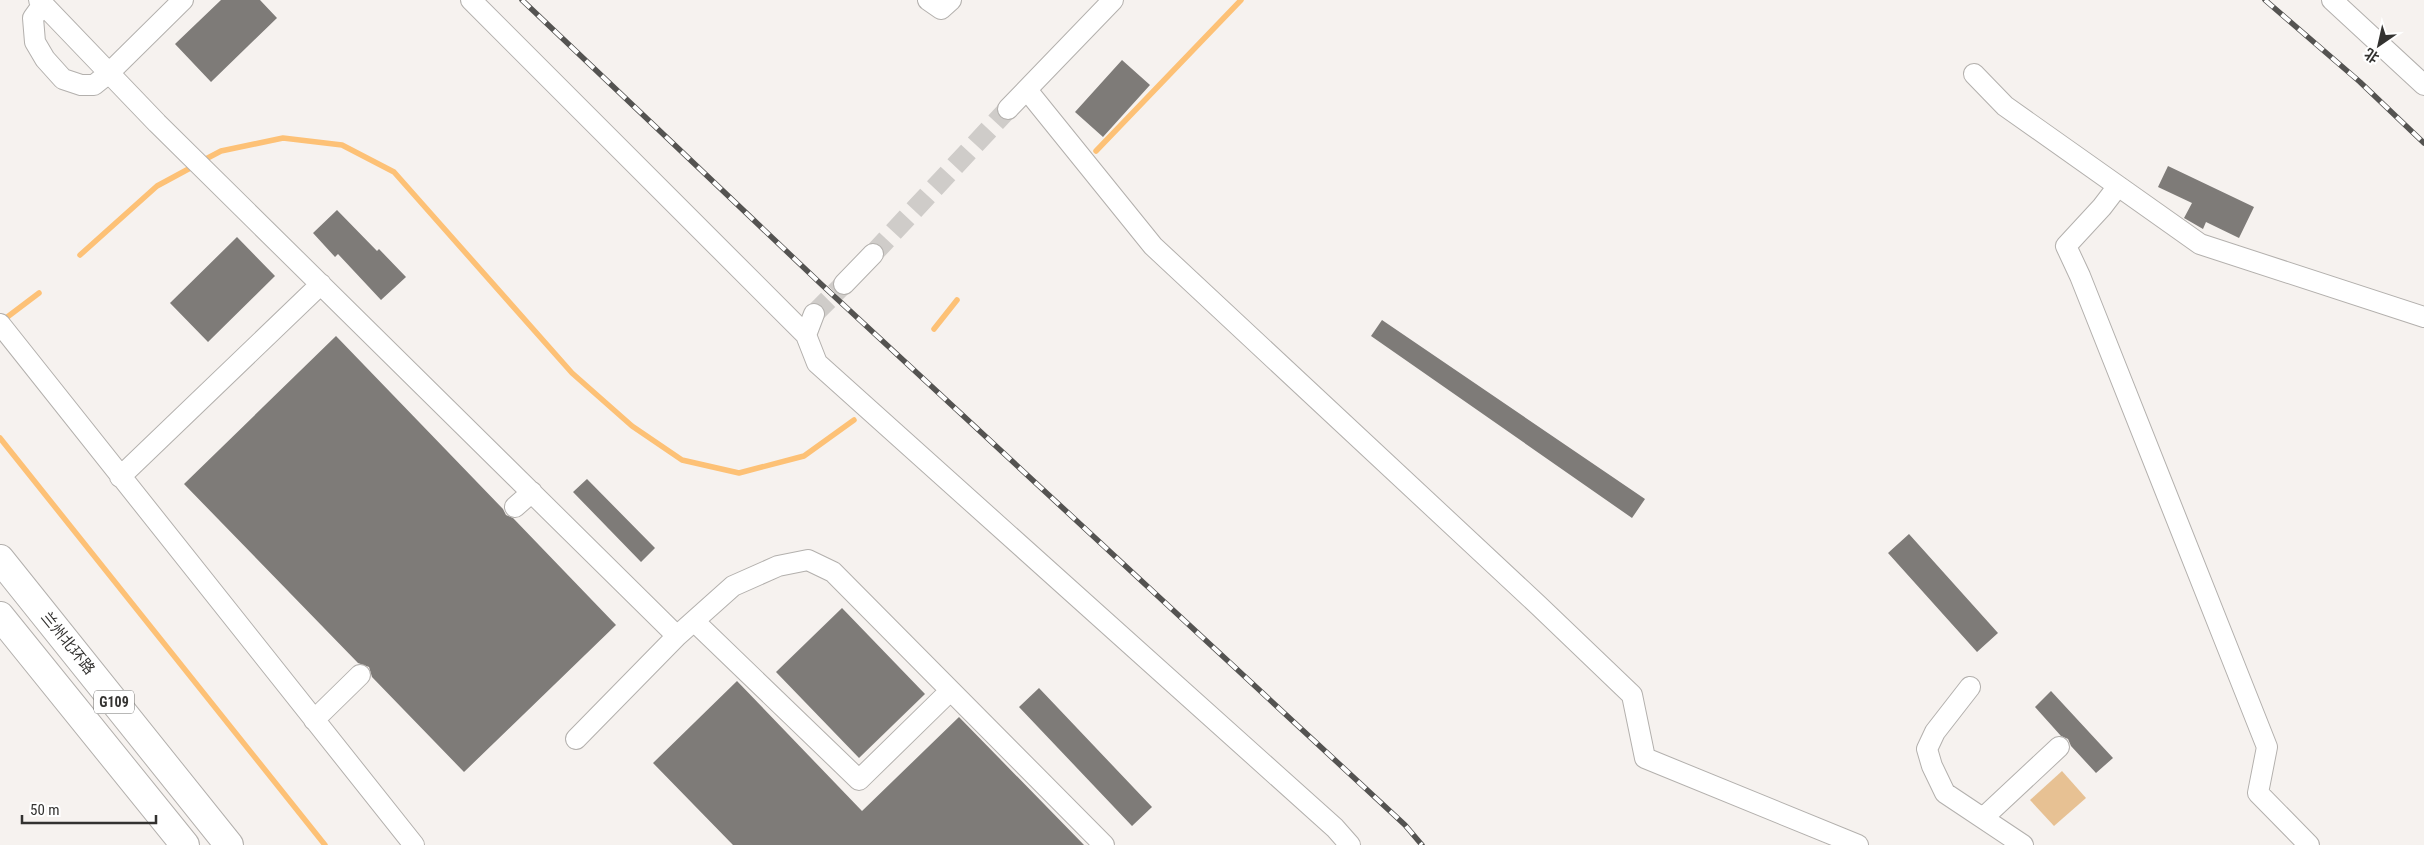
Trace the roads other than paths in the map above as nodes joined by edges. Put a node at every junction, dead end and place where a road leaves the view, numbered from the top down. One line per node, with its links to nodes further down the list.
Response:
1 (183, 0): 8 (street)
2 (471, 0): 20 (street)
3 (928, 0): 4 (street)
4 (951, 0)
5 (1113, 0): 11 (street)
6 (2332, 0): 10 (street)
7 (41, 2): 8 (street); 8 (street)
8 (109, 73): 15 (street)
9 (1974, 74): 13 (street)
10 (2424, 85)
11 (1027, 90): 12 (street); 40 (street)
12 (1008, 109)
13 (2118, 186): 18 (street); 42 (street)
14 (873, 254): 16 (street)
15 (321, 284): 21 (street); 22 (street)
16 (844, 284)
17 (814, 314): 20 (street)
18 (2424, 317)
19 (0, 324): 21 (street)
20 (806, 335): 39 (street)
21 (120, 476): 31 (street)
22 (532, 492): 23 (street); 27 (street)
23 (516, 507)
24 (0, 559): 36 (highway, 兰州北环路 / G109)
25 (0, 616): 35 (highway, G109)
26 (694, 621): 27 (street); 30 (street); 30 (street)
27 (677, 636): 32 (street)
28 (360, 675): 31 (street)
29 (1970, 687): 34 (street)
30 (950, 691): 38 (street)
31 (314, 720): 37 (street)
32 (576, 739)
33 (2059, 747): 34 (street)
34 (1983, 818): 41 (street)
35 (185, 845)
36 (229, 845)
37 (414, 845)
38 (1104, 845)
39 (1350, 845)
40 (1858, 845)
41 (2023, 845)
42 (2309, 845)

